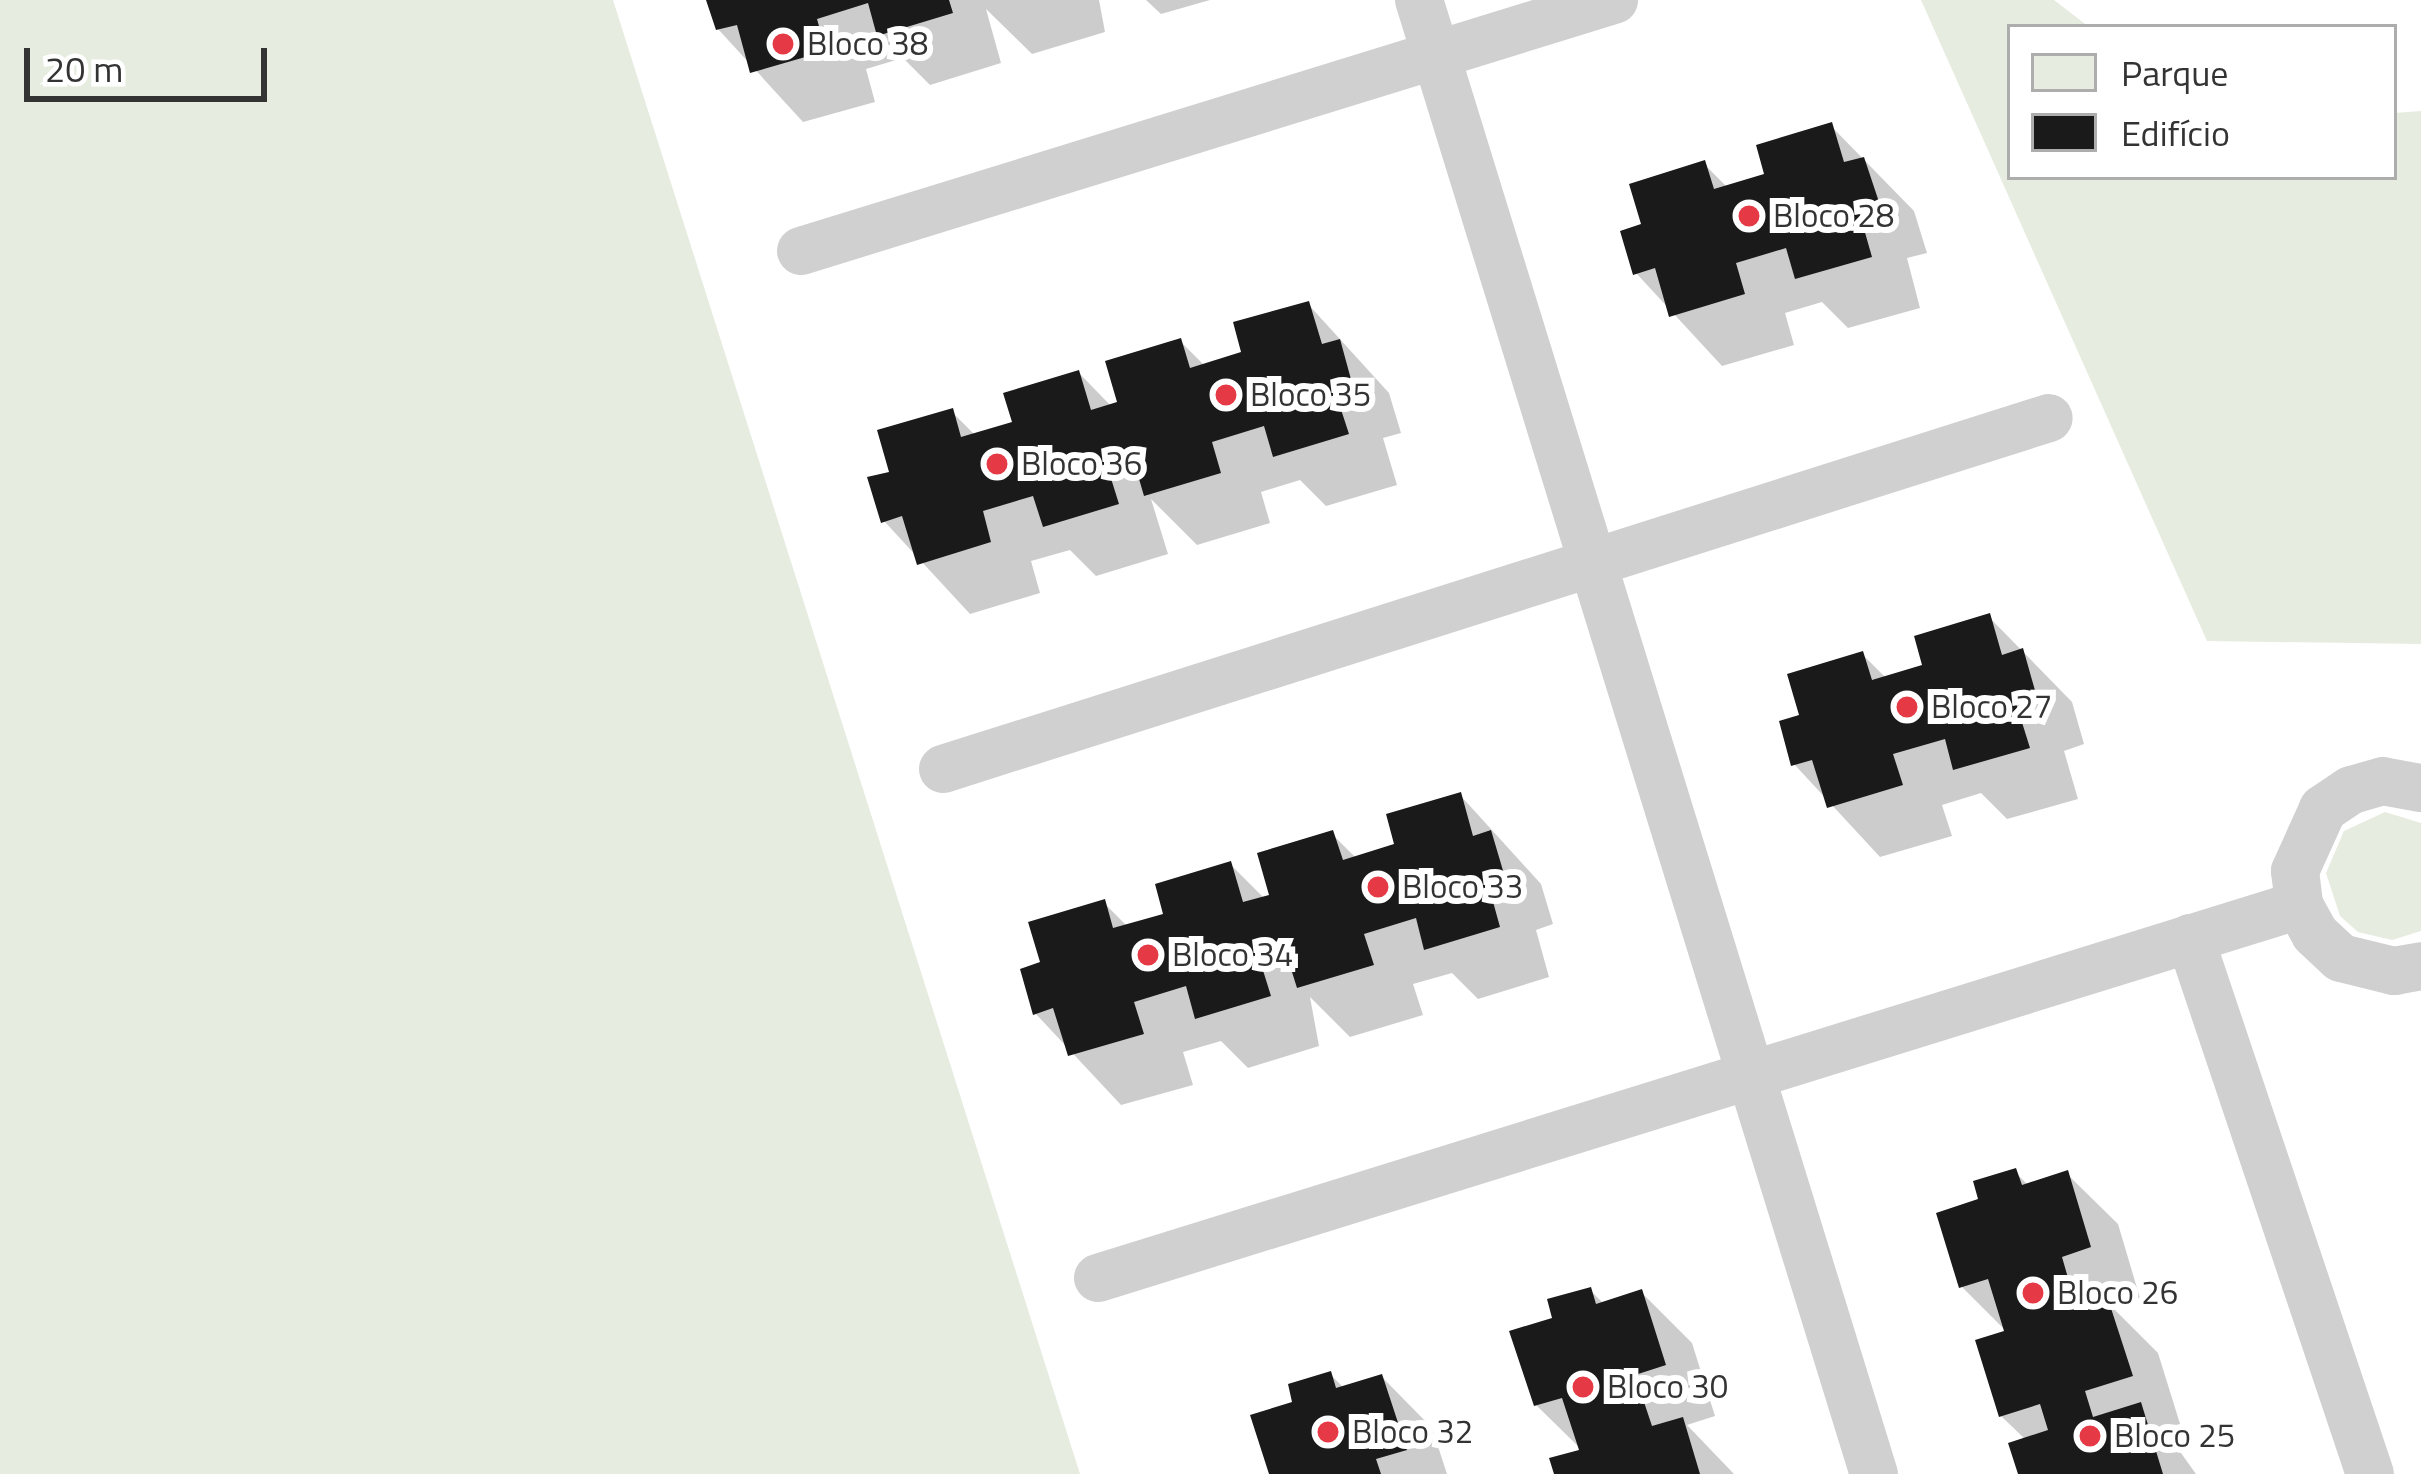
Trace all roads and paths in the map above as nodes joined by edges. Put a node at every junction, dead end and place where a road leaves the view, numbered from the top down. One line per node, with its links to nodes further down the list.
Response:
1 (1419, 0): 3 (lane)
2 (1614, 0): 3 (lane)
3 (1436, 55): 4 (lane); 6 (lane)
4 (801, 251)
5 (2049, 418): 6 (lane)
6 (1592, 563): 7 (lane); 12 (lane)
7 (943, 769)
8 (2421, 788): 9 (lane)
9 (2299, 904): 10 (lane); 11 (lane)
10 (2190, 938): 12 (lane); 15 (lane)
11 (2421, 966)
12 (1750, 1076): 13 (lane); 14 (lane)
13 (1098, 1278)
14 (1874, 1474)
15 (2371, 1474)

